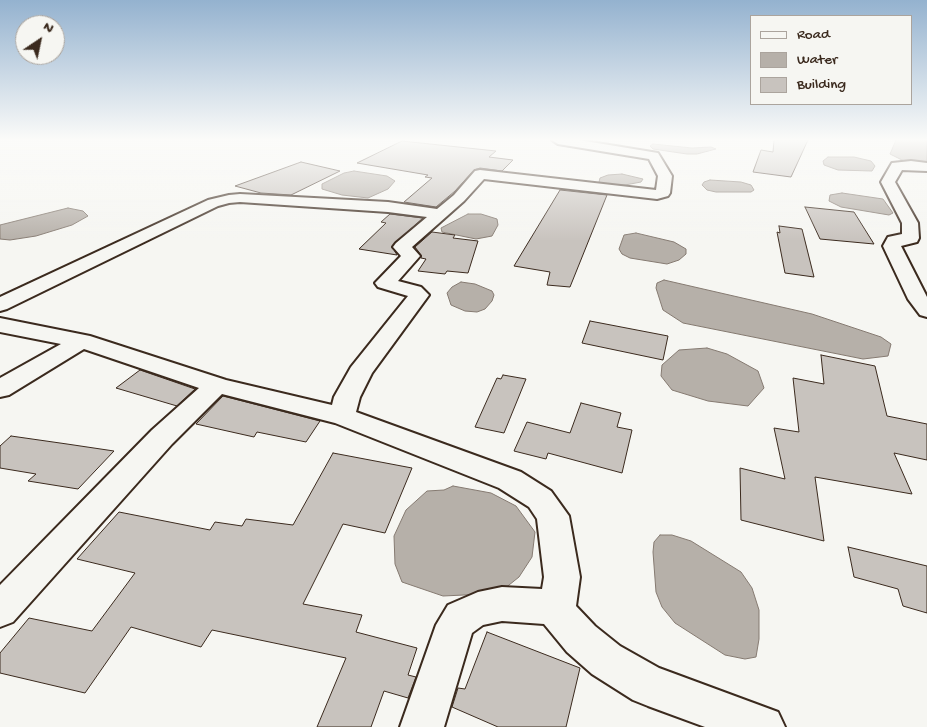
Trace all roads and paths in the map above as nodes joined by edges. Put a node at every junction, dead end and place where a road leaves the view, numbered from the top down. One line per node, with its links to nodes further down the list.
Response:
1 (479, 174): 5 (street)
2 (489, 174): 3 (street)
3 (664, 174)
4 (893, 174): 6 (street)
5 (439, 214): 7 (street); 13 (street)
6 (919, 239): 8 (street)
7 (0, 305)
8 (927, 311)
9 (0, 325): 10 (street)
10 (82, 341): 11 (street); 12 (street)
11 (217, 385): 13 (street); 14 (street)
12 (0, 389)
13 (342, 416): 15 (street)
14 (0, 610)
15 (556, 610): 16 (street); 17 (street)
16 (422, 727)
17 (763, 727)

